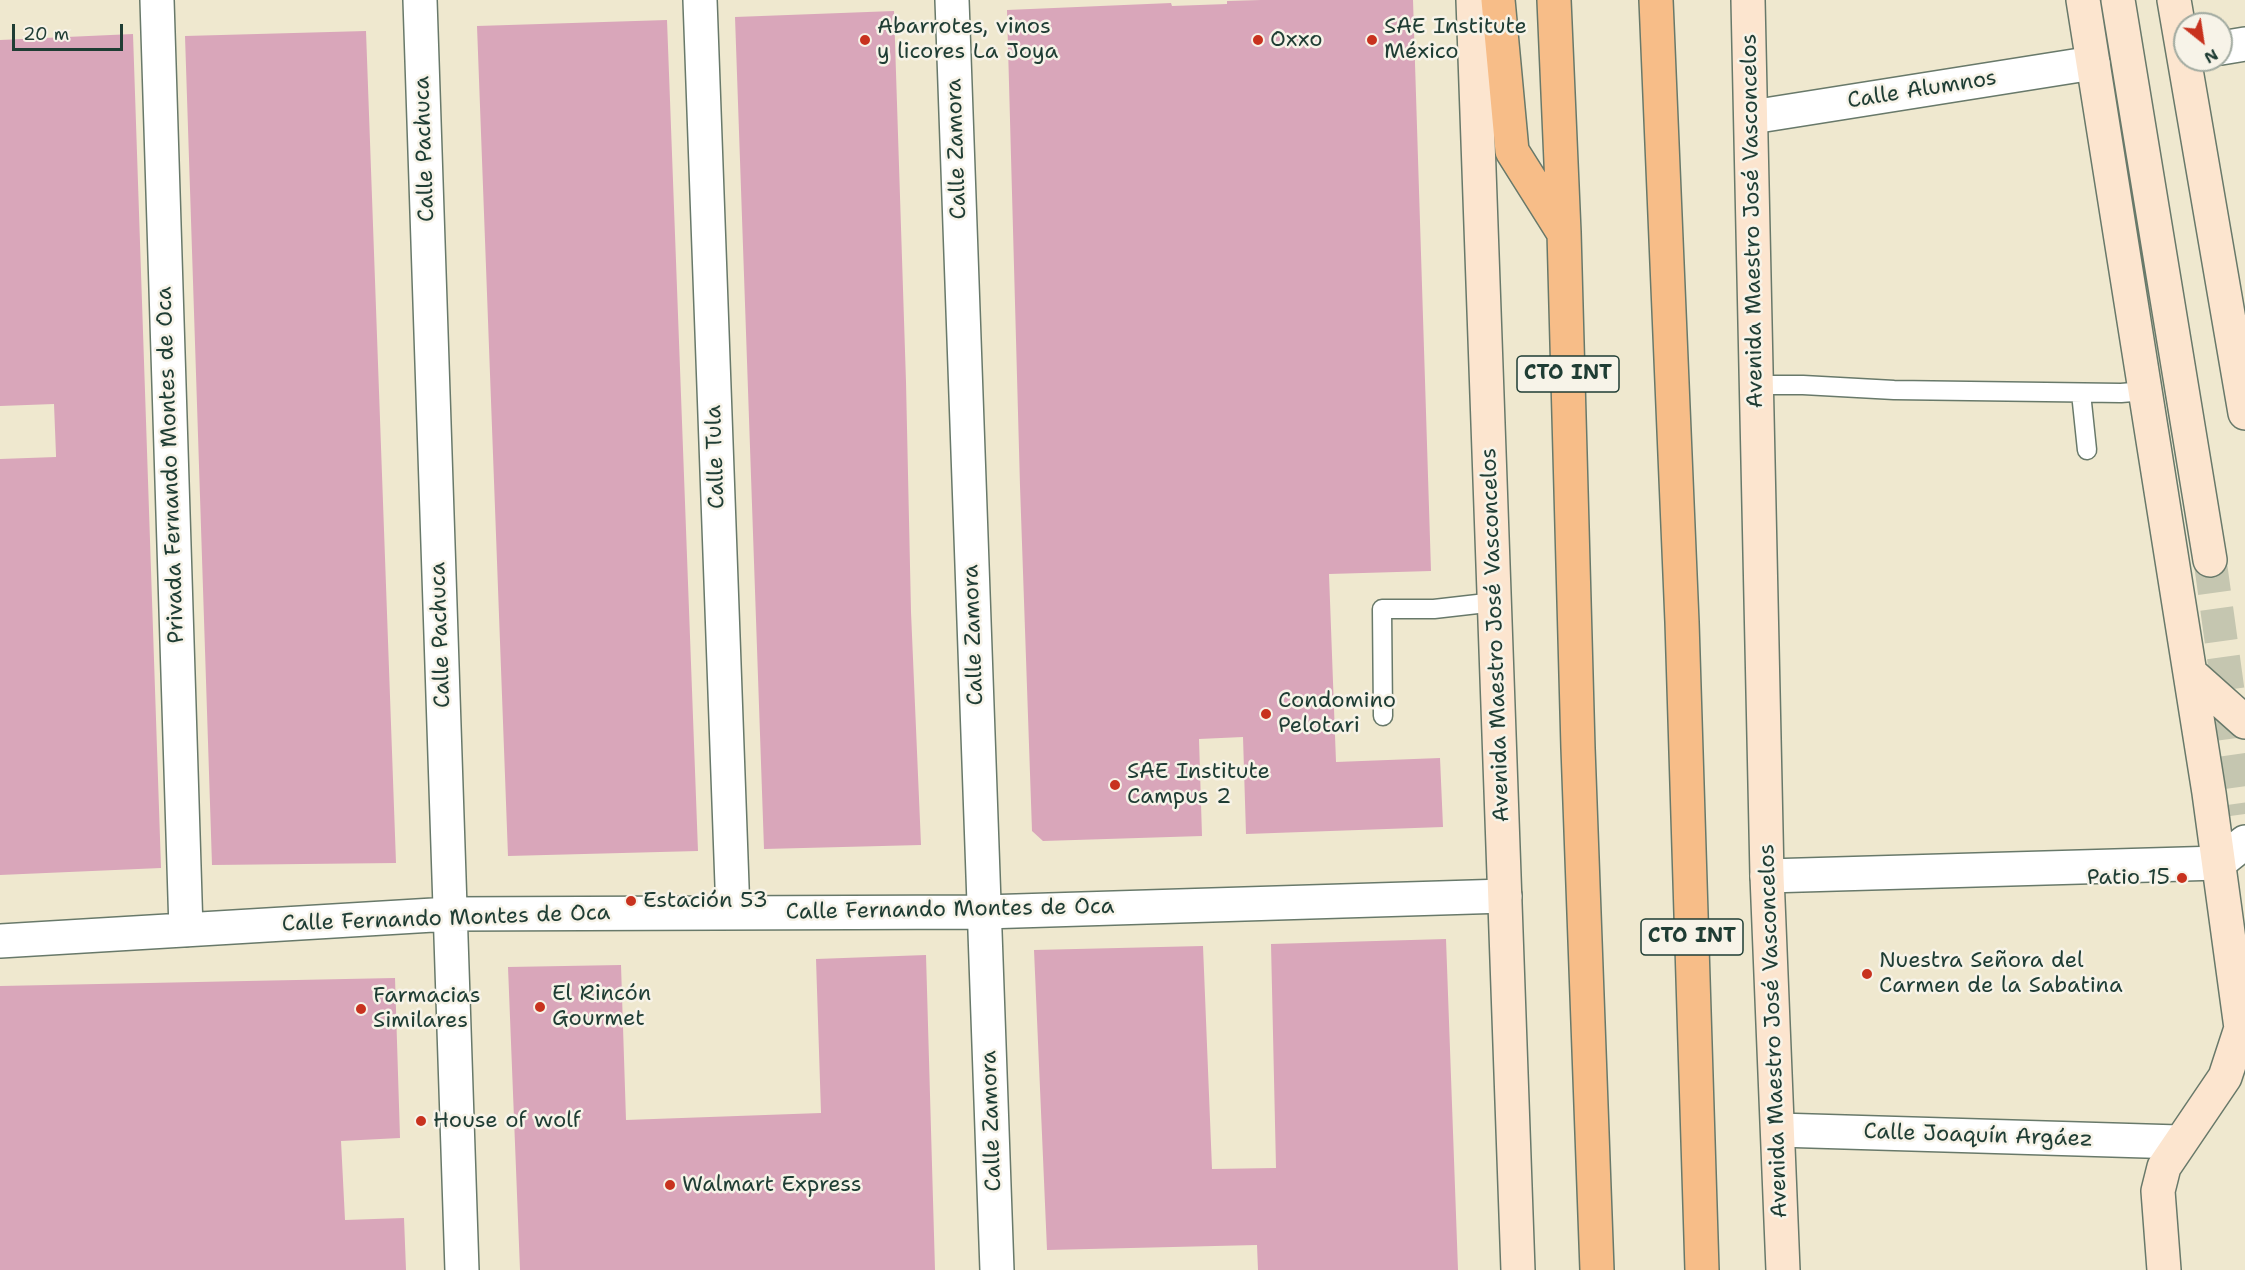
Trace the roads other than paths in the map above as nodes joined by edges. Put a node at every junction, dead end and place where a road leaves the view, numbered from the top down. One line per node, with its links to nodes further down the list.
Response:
1 (157, 0): 34 (street, Privada Fernando Montes de Oca)
2 (420, 0): 33 (street, Calle Pachuca)
3 (700, 0): 32 (street, Calle Tula)
4 (952, 0): 31 (street, Calle Zamora)
5 (1473, 0): 23 (main road, Avenida Maestro José Vasconcelos / CTO INT)
6 (1498, 0): 15 (highway)
7 (1554, 0): 15 (highway, CTO INT)
8 (1656, 0): 38 (highway, CTO INT)
9 (1749, 0): 14 (main road, Avenida Maestro José Vasconcelos / CTO INT)
10 (2083, 0): 12 (main road)
11 (2118, 0): 22 (main road)
12 (2093, 63): 14 (street, Calle Alumnos); 18 (main road)
13 (2187, 72): 16 (main road)
14 (1752, 117): 17 (main road, Avenida Maestro José Vasconcelos / CTO INT)
15 (1564, 232): 39 (highway, CTO INT)
16 (2239, 337): 20 (main road)
17 (1756, 385): 19 (lane); 29 (main road, Avenida Maestro José Vasconcelos / CTO INT)
18 (2145, 392): 19 (lane); 24 (main road)
19 (2081, 393): 21 (lane)
20 (2245, 413)
21 (2087, 450)
22 (2210, 560)
23 (1494, 602): 25 (lane); 30 (main road, Avenida Maestro José Vasconcelos / CTO INT)
24 (2190, 673): 26 (main road); 28 (main road)
25 (1383, 716)
26 (2245, 722)
27 (2245, 842): 28 (street)
28 (2219, 863): 29 (street); 37 (main road)
29 (1767, 876): 36 (main road, Avenida Maestro José Vasconcelos / CTO INT)
30 (1505, 896): 31 (street, Calle Fernando Montes de Oca); 42 (main road, Avenida Maestro José Vasconcelos / CTO INT)
31 (984, 912): 32 (street, Calle Fernando Montes de Oca); 41 (street, Calle Zamora)
32 (733, 913): 33 (street, Calle Fernando Montes de Oca)
33 (450, 914): 34 (street, Calle Fernando Montes de Oca); 40 (street, Calle Pachuca)
34 (186, 930): 35 (street, Calle Fernando Montes de Oca)
35 (0, 941)
36 (1778, 1130): 37 (street, Calle Joaquín Argáez); 43 (main road, Avenida Maestro José Vasconcelos / CTO INT)
37 (2179, 1142): 44 (main road)
38 (1702, 1261)
39 (1597, 1264)
40 (462, 1270)
41 (997, 1270)
42 (1518, 1270)
43 (1783, 1270)
44 (2164, 1270)

